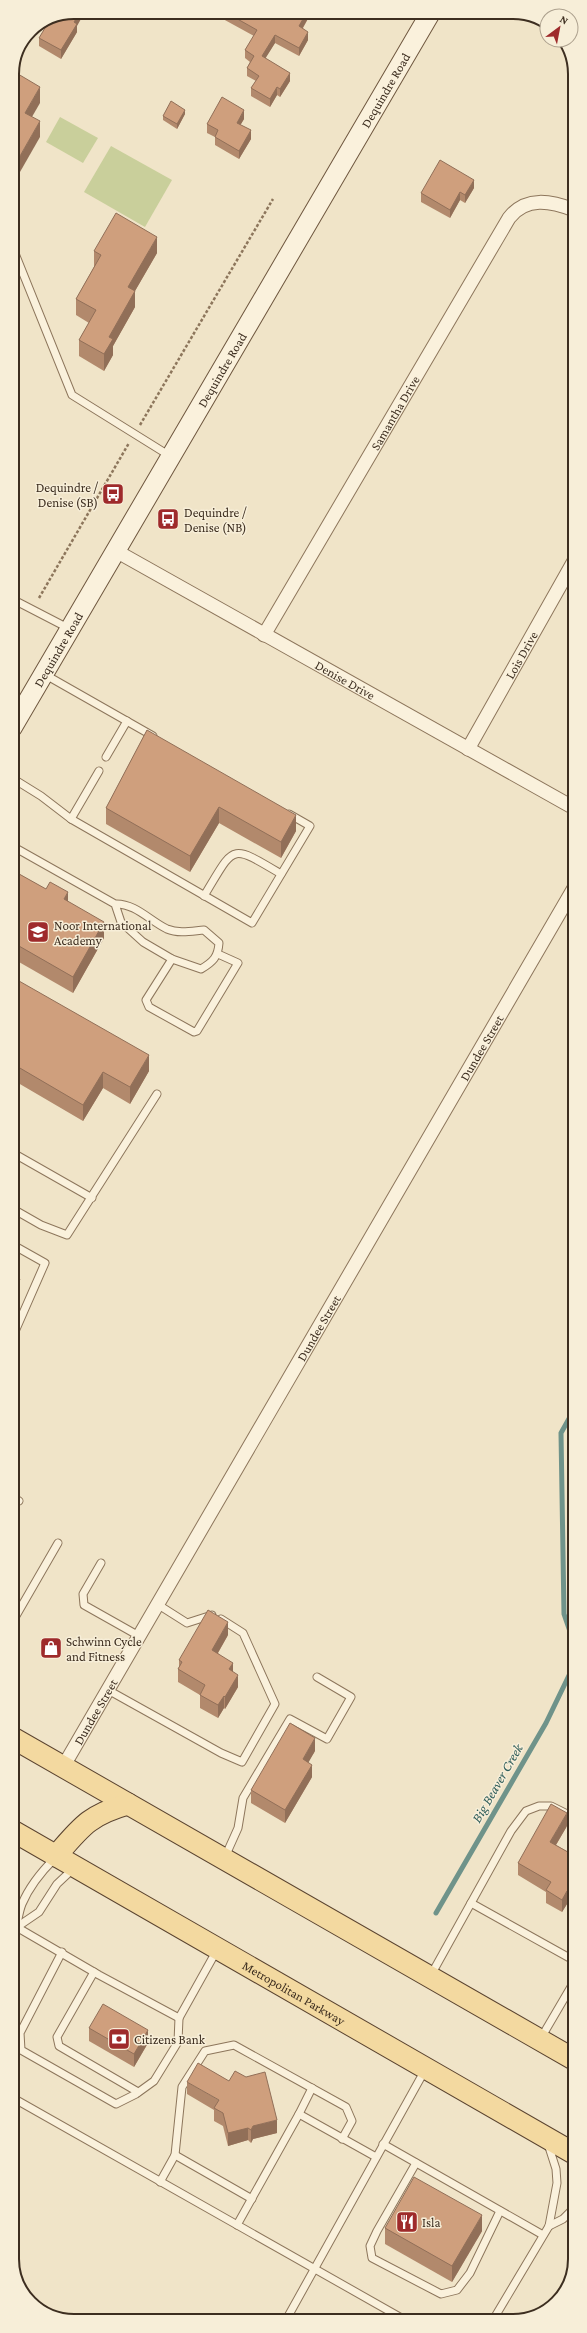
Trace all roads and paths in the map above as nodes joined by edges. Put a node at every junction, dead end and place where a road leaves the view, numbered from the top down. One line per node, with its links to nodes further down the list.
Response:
1 (427, 19): 7 (main road, Dequindre Road)
2 (273, 199): 5 (path)
3 (568, 208): 13 (street, Samantha Drive)
4 (19, 263): 7 (lane)
5 (140, 425)
6 (129, 443): 10 (path)
7 (171, 456): 8 (main road, Dequindre Road)
8 (116, 551): 12 (main road, Dequindre Road); 13 (street, Denise Drive)
9 (568, 572): 18 (street, Lois Drive)
10 (39, 598)
11 (19, 603): 12 (lane)
12 (70, 629): 14 (main road, Dequindre Road)
13 (264, 635): 18 (street, Denise Drive)
14 (44, 674): 15 (main road, Dequindre Road); 16 (lane)
15 (19, 716)
16 (127, 721): 17 (lane); 19 (lane)
17 (161, 741)
18 (468, 750): 22 (street, Denise Drive)
19 (106, 757)
20 (99, 771): 24 (lane)
21 (19, 782): 24 (lane)
22 (568, 805)
23 (282, 811): 26 (lane)
24 (71, 819): 27 (lane)
25 (19, 850): 29 (lane)
26 (281, 874): 27 (lane); 27 (lane)
27 (204, 896)
28 (568, 898): 40 (street, Dundee Street)
29 (115, 904): 30 (lane); 31 (lane)
30 (218, 954): 31 (lane); 31 (lane)
31 (172, 959)
32 (157, 1094): 34 (lane)
33 (19, 1156): 34 (lane)
34 (92, 1198): 35 (lane)
35 (19, 1212)
36 (19, 1248): 37 (lane)
37 (19, 1322)
38 (58, 1543): 41 (lane)
39 (101, 1563): 42 (lane)
40 (157, 1604): 42 (street, Dundee Street); 44 (lane)
41 (19, 1611)
42 (139, 1636): 44 (street, Dundee Street)
43 (317, 1677): 51 (lane)
44 (108, 1690): 46 (street, Dundee Street)
45 (19, 1741): 46 (main road)
46 (63, 1767): 47 (main road)
47 (128, 1804): 50 (main road); 51 (main road)
48 (568, 1814): 53 (lane)
49 (19, 1834): 50 (main road, Metropolitan Parkway)
50 (56, 1856): 52 (main road, Metropolitan Parkway); 54 (lane)
51 (224, 1859): 61 (main road)
52 (76, 1867): 55 (lane); 57 (main road, Metropolitan Parkway)
53 (471, 1903): 59 (lane); 61 (lane)
54 (19, 1913)
55 (19, 1924)
56 (19, 1928): 58 (lane)
57 (218, 1949): 63 (lane); 66 (main road, Metropolitan Parkway)
58 (62, 1952): 60 (lane); 68 (lane)
59 (568, 1957)
60 (94, 1972): 63 (lane); 68 (lane)
61 (430, 1978): 64 (main road)
62 (568, 1992): 64 (lane)
63 (179, 2018): 68 (lane)
64 (540, 2040): 65 (main road)
65 (568, 2056)
66 (426, 2068): 71 (main road, Metropolitan Parkway); 73 (lane)
67 (312, 2088): 70 (lane); 72 (lane); 75 (lane)
68 (138, 2092)
69 (19, 2101): 78 (lane)
70 (298, 2114): 72 (lane); 79 (lane)
71 (546, 2138): 74 (main road, Metropolitan Parkway); 83 (lane)
72 (342, 2139): 76 (lane)
73 (383, 2144): 76 (lane); 77 (lane)
74 (568, 2149)
75 (174, 2155): 78 (lane); 79 (lane)
76 (376, 2157): 85 (lane)
77 (416, 2163): 80 (lane); 80 (lane)
78 (160, 2182): 82 (lane)
79 (252, 2199): 82 (lane)
80 (500, 2211): 84 (lane)
81 (568, 2214): 83 (lane)
82 (237, 2225): 85 (lane)
83 (549, 2226): 84 (lane)
84 (543, 2235): 88 (lane)
85 (316, 2270): 86 (lane); 87 (lane)
86 (290, 2314)
87 (389, 2314)
88 (497, 2314)

